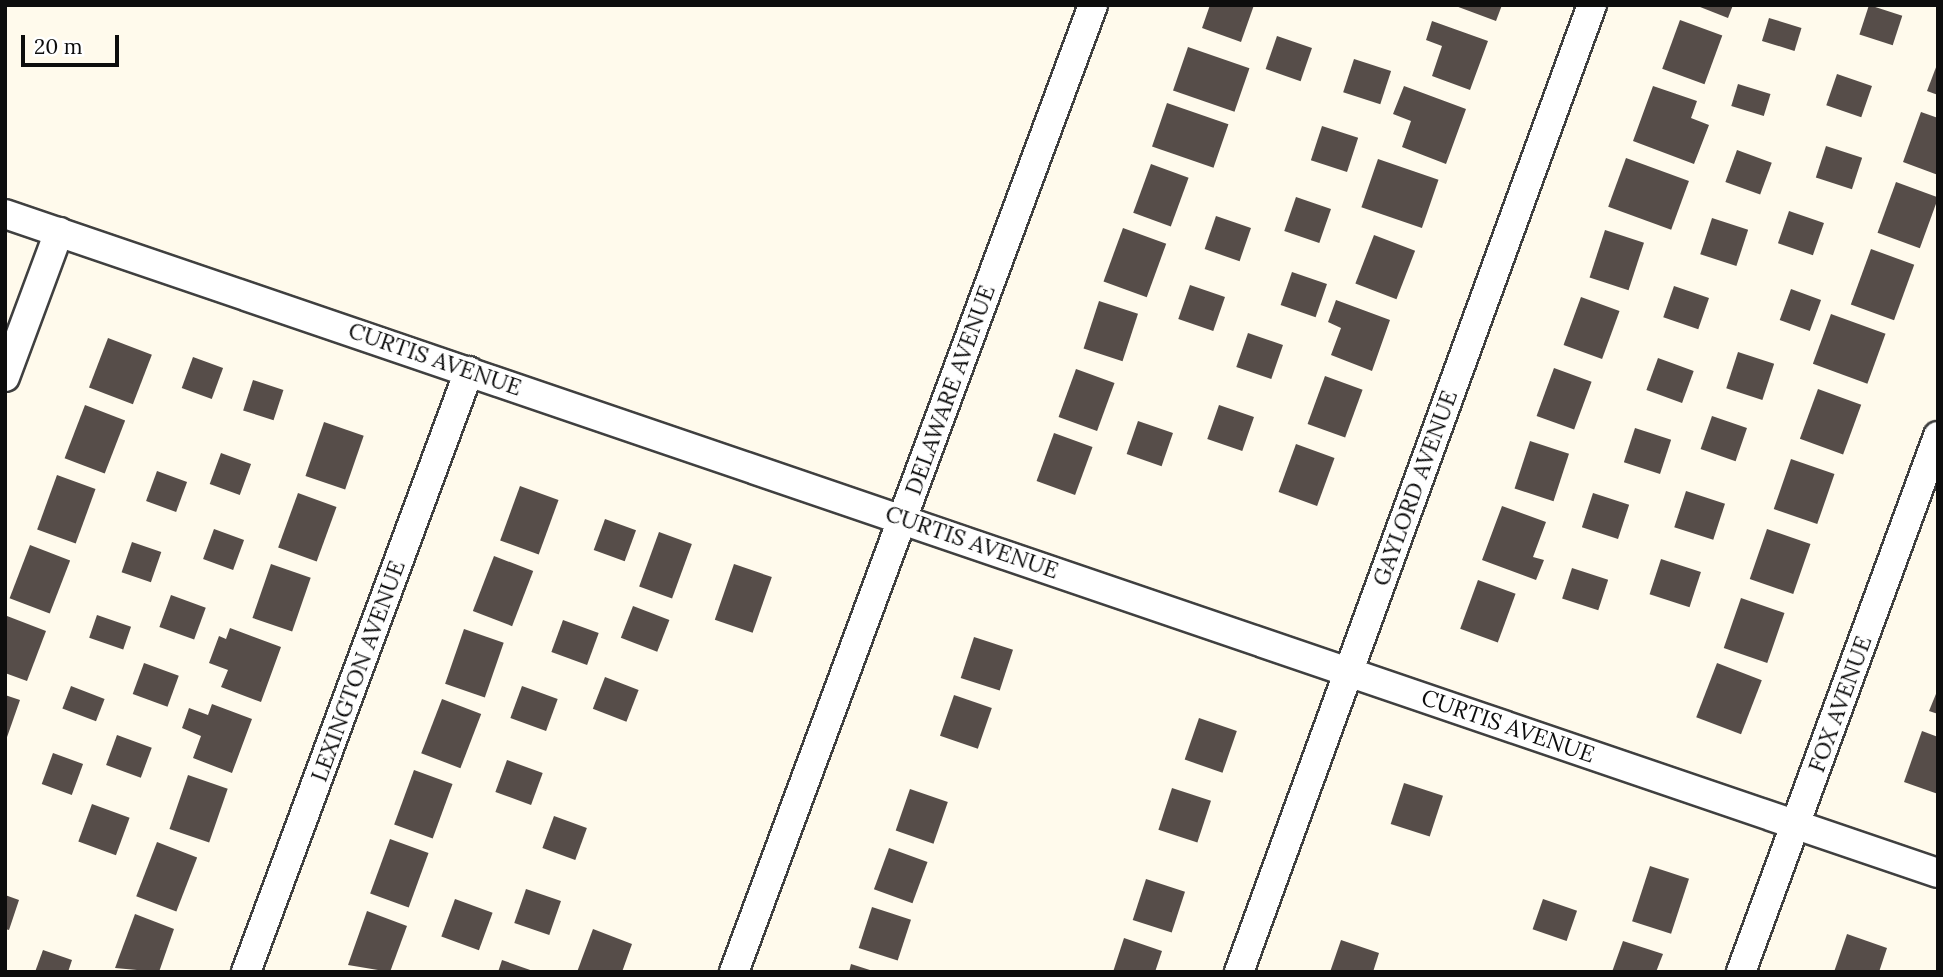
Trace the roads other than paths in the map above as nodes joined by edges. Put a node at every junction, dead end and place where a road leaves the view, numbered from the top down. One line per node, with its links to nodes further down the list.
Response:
1 (1093, 5): 8 (street, DELAWARE AVENUE)
2 (1592, 5): 9 (street, GAYLORD AVENUE)
3 (5, 214): 4 (street, CURTIS AVENUE)
4 (59, 232): 5 (street, CURTIS AVENUE); 6 (street)
5 (470, 371): 8 (street, CURTIS AVENUE); 12 (street, LEXINGTON AVENUE)
6 (5, 377)
7 (1938, 436): 10 (street, FOX AVENUE)
8 (903, 519): 9 (street, CURTIS AVENUE); 13 (street, DELAWARE AVENUE)
9 (1348, 671): 10 (street, CURTIS AVENUE); 14 (street, GAYLORD AVENUE)
10 (1796, 824): 11 (street, CURTIS AVENUE); 15 (street, FOX AVENUE)
11 (1938, 873)
12 (246, 972)
13 (734, 972)
14 (1239, 972)
15 (1741, 972)

